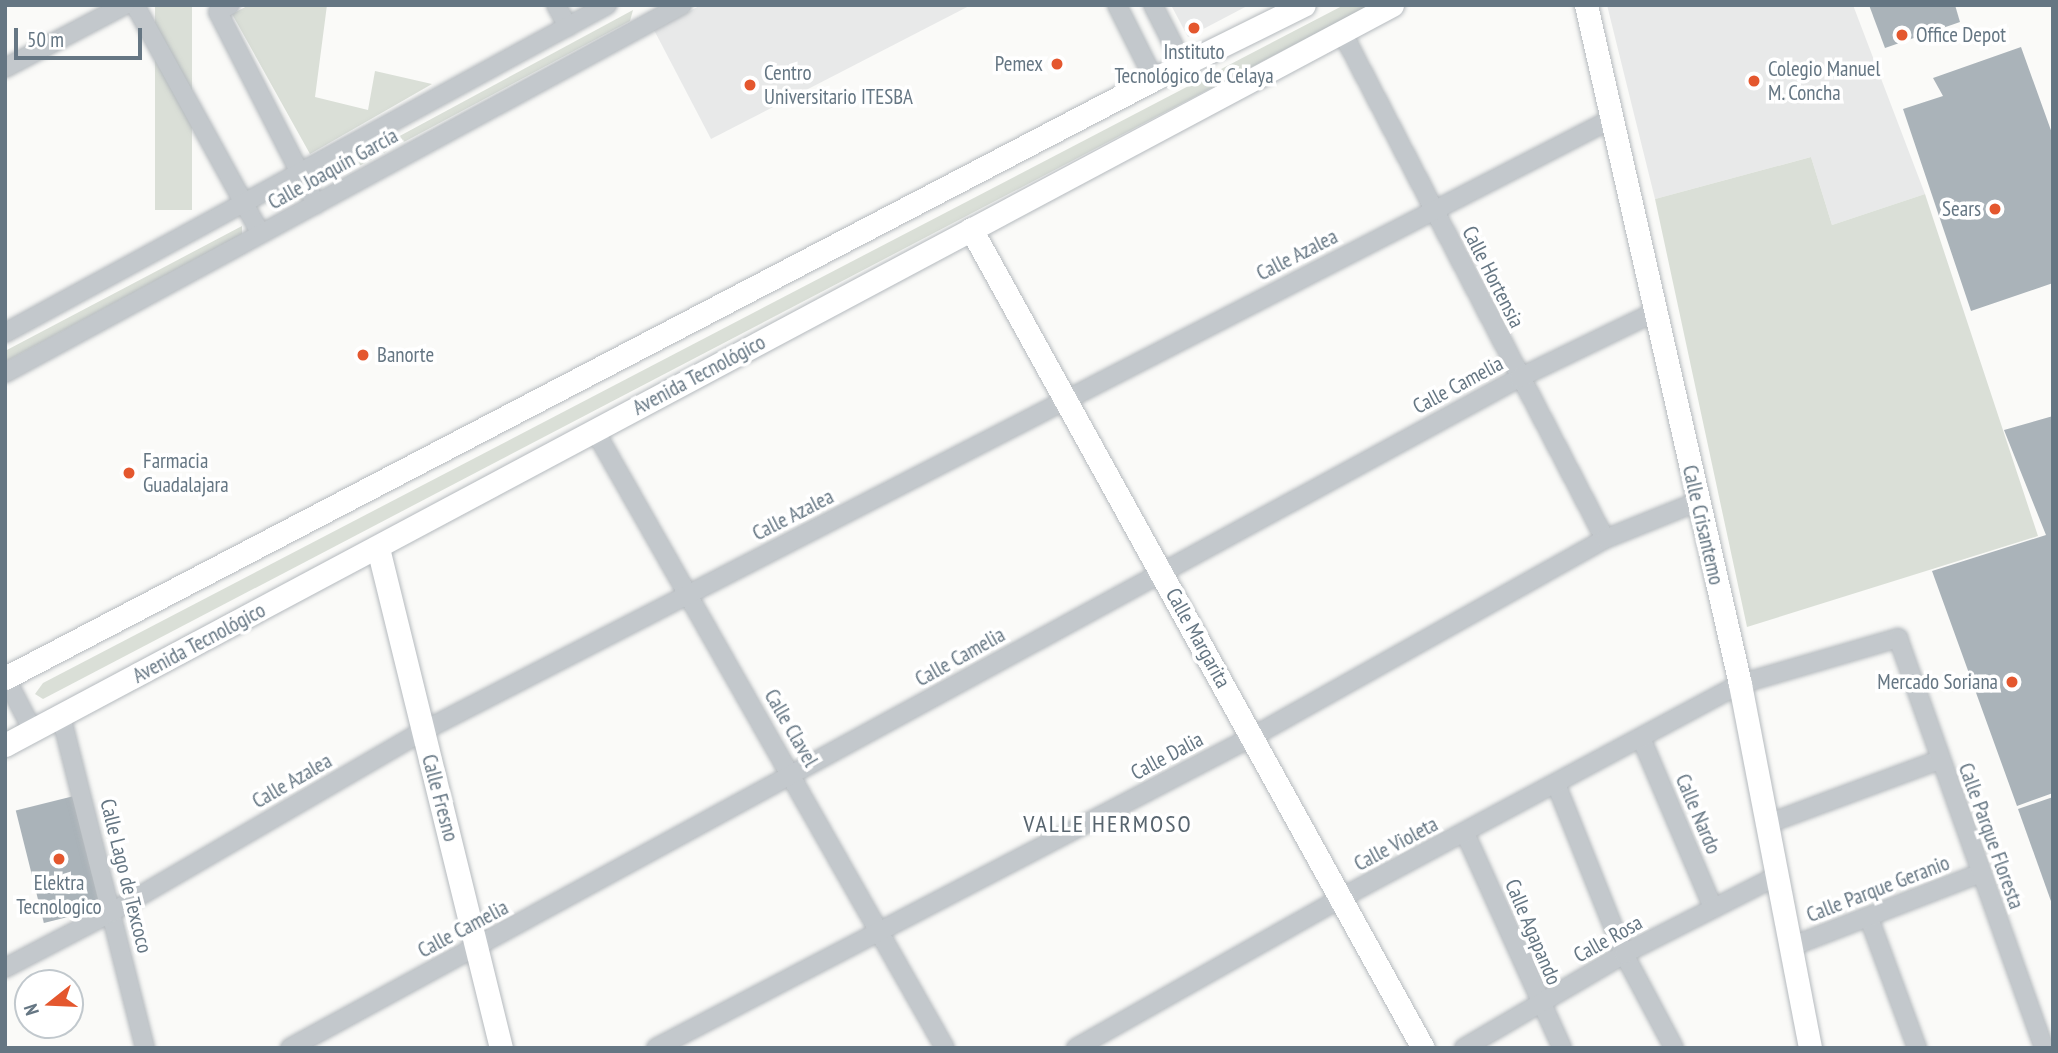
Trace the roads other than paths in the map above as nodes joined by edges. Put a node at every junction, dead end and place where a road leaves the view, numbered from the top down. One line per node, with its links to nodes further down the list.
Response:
1 (125, 5): 16 (street)
2 (135, 5): 20 (street)
3 (230, 5): 19 (street)
4 (556, 5): 13 (street)
5 (607, 5): 13 (street, Calle Joaquín García)
6 (682, 5): 12 (street, Calle Joaquín García)
7 (1117, 5): 17 (street)
8 (1153, 5): 15 (street)
9 (1304, 5): 15 (main road)
10 (1392, 5): 14 (main road, Avenida Tecnológico)
11 (1586, 5): 18 (main road, Calle Crisantemo)
12 (661, 10): 21 (street, Calle Joaquín García)
13 (568, 27): 19 (street, Calle Joaquín García)
14 (1343, 34): 22 (street, Calle Hortensia); 23 (main road, Avenida Tecnológico)
15 (1183, 64): 17 (main road)
16 (5, 68)
17 (1154, 79): 37 (main road)
18 (1612, 119): 22 (street, Calle Azalea); 25 (main road, Calle Crisantemo)
19 (298, 174): 20 (street, Calle Joaquín García); 21 (street)
20 (244, 203): 24 (street); 26 (street, Calle Joaquín García)
21 (316, 204): 24 (street, Calle Joaquín García)
22 (1433, 211): 28 (street, Calle Hortensia); 29 (street, Calle Azalea)
23 (971, 229): 29 (main road, Calle Margarita); 30 (main road, Avenida Tecnológico)
24 (261, 234): 27 (street, Calle Joaquín García)
25 (1655, 312): 28 (street, Calle Camelia); 31 (main road, Calle Crisantemo)
26 (5, 333)
27 (5, 373)
28 (1519, 378): 32 (street, Calle Hortensia); 34 (street, Calle Camelia)
29 (1066, 400): 34 (main road, Calle Margarita); 35 (street, Calle Azalea)
30 (595, 431): 33 (main road, Avenida Tecnológico); 35 (street, Calle Clavel)
31 (1697, 502): 32 (street, Calle Dalia); 38 (main road, Calle Crisantemo)
32 (1605, 539): 42 (street, Calle Dalia)
33 (378, 548): 39 (main road, Avenida Tecnológico); 40 (main road, Calle Fresno)
34 (1162, 571): 42 (main road, Calle Margarita); 46 (street, Calle Camelia)
35 (688, 595): 40 (street, Calle Azalea); 46 (street, Calle Clavel)
36 (1898, 638): 38 (street, Calle Violeta); 45 (street, Calle Parque Floresta)
37 (5, 678): 41 (street)
38 (1740, 684): 43 (street, Calle Violeta); 48 (main road, Calle Crisantemo)
39 (61, 716): 41 (main road, Avenida Tecnológico); 54 (street, Calle Lago de Texcoco)
40 (423, 731): 54 (street, Calle Azalea); 57 (main road, Calle Fresno)
41 (34, 733): 44 (main road, Avenida Tecnológico)
42 (1252, 737): 52 (main road, Calle Margarita); 56 (street, Calle Dalia)
43 (1641, 738): 47 (street, Calle Violeta); 53 (street, Calle Nardo)
44 (6, 741)
45 (1940, 760): 48 (street); 50 (street, Calle Parque Floresta)
46 (793, 777): 56 (street, Calle Clavel); 57 (street, Calle Camelia)
47 (1556, 784): 49 (street, Calle Violeta); 59 (street)
48 (1768, 824): 51 (main road, Calle Crisantemo)
49 (1465, 833): 52 (street, Calle Violeta); 61 (street, Calle Agapando)
50 (1981, 873): 55 (street, Calle Parque Geranio); 74 (street, Calle Parque Floresta)
51 (1777, 876): 53 (street, Calle Rosa); 58 (main road, Calle Crisantemo)
52 (1341, 898): 67 (street, Calle Violeta); 68 (main road, Calle Margarita)
53 (1713, 908): 59 (street, Calle Rosa)
54 (112, 912): 60 (street, Calle Azalea); 62 (street, Calle Lago de Texcoco)
55 (1869, 918): 58 (street, Calle Parque Geranio); 73 (street)
56 (880, 932): 65 (street, Calle Dalia); 66 (street, Calle Clavel)
57 (478, 946): 63 (street, Calle Camelia); 64 (main road, Calle Fresno)
58 (1790, 947): 72 (main road, Calle Crisantemo)
59 (1624, 954): 61 (street, Calle Rosa); 71 (street)
60 (5, 968)
61 (1539, 1004): 69 (street, Calle Rosa); 70 (street, Calle Agapando)
62 (145, 1048)
63 (290, 1048)
64 (501, 1048)
65 (656, 1048)
66 (945, 1048)
67 (1076, 1048)
68 (1423, 1048)
69 (1464, 1048)
70 (1562, 1048)
71 (1674, 1048)
72 (1810, 1048)
73 (1917, 1048)
74 (2044, 1048)

